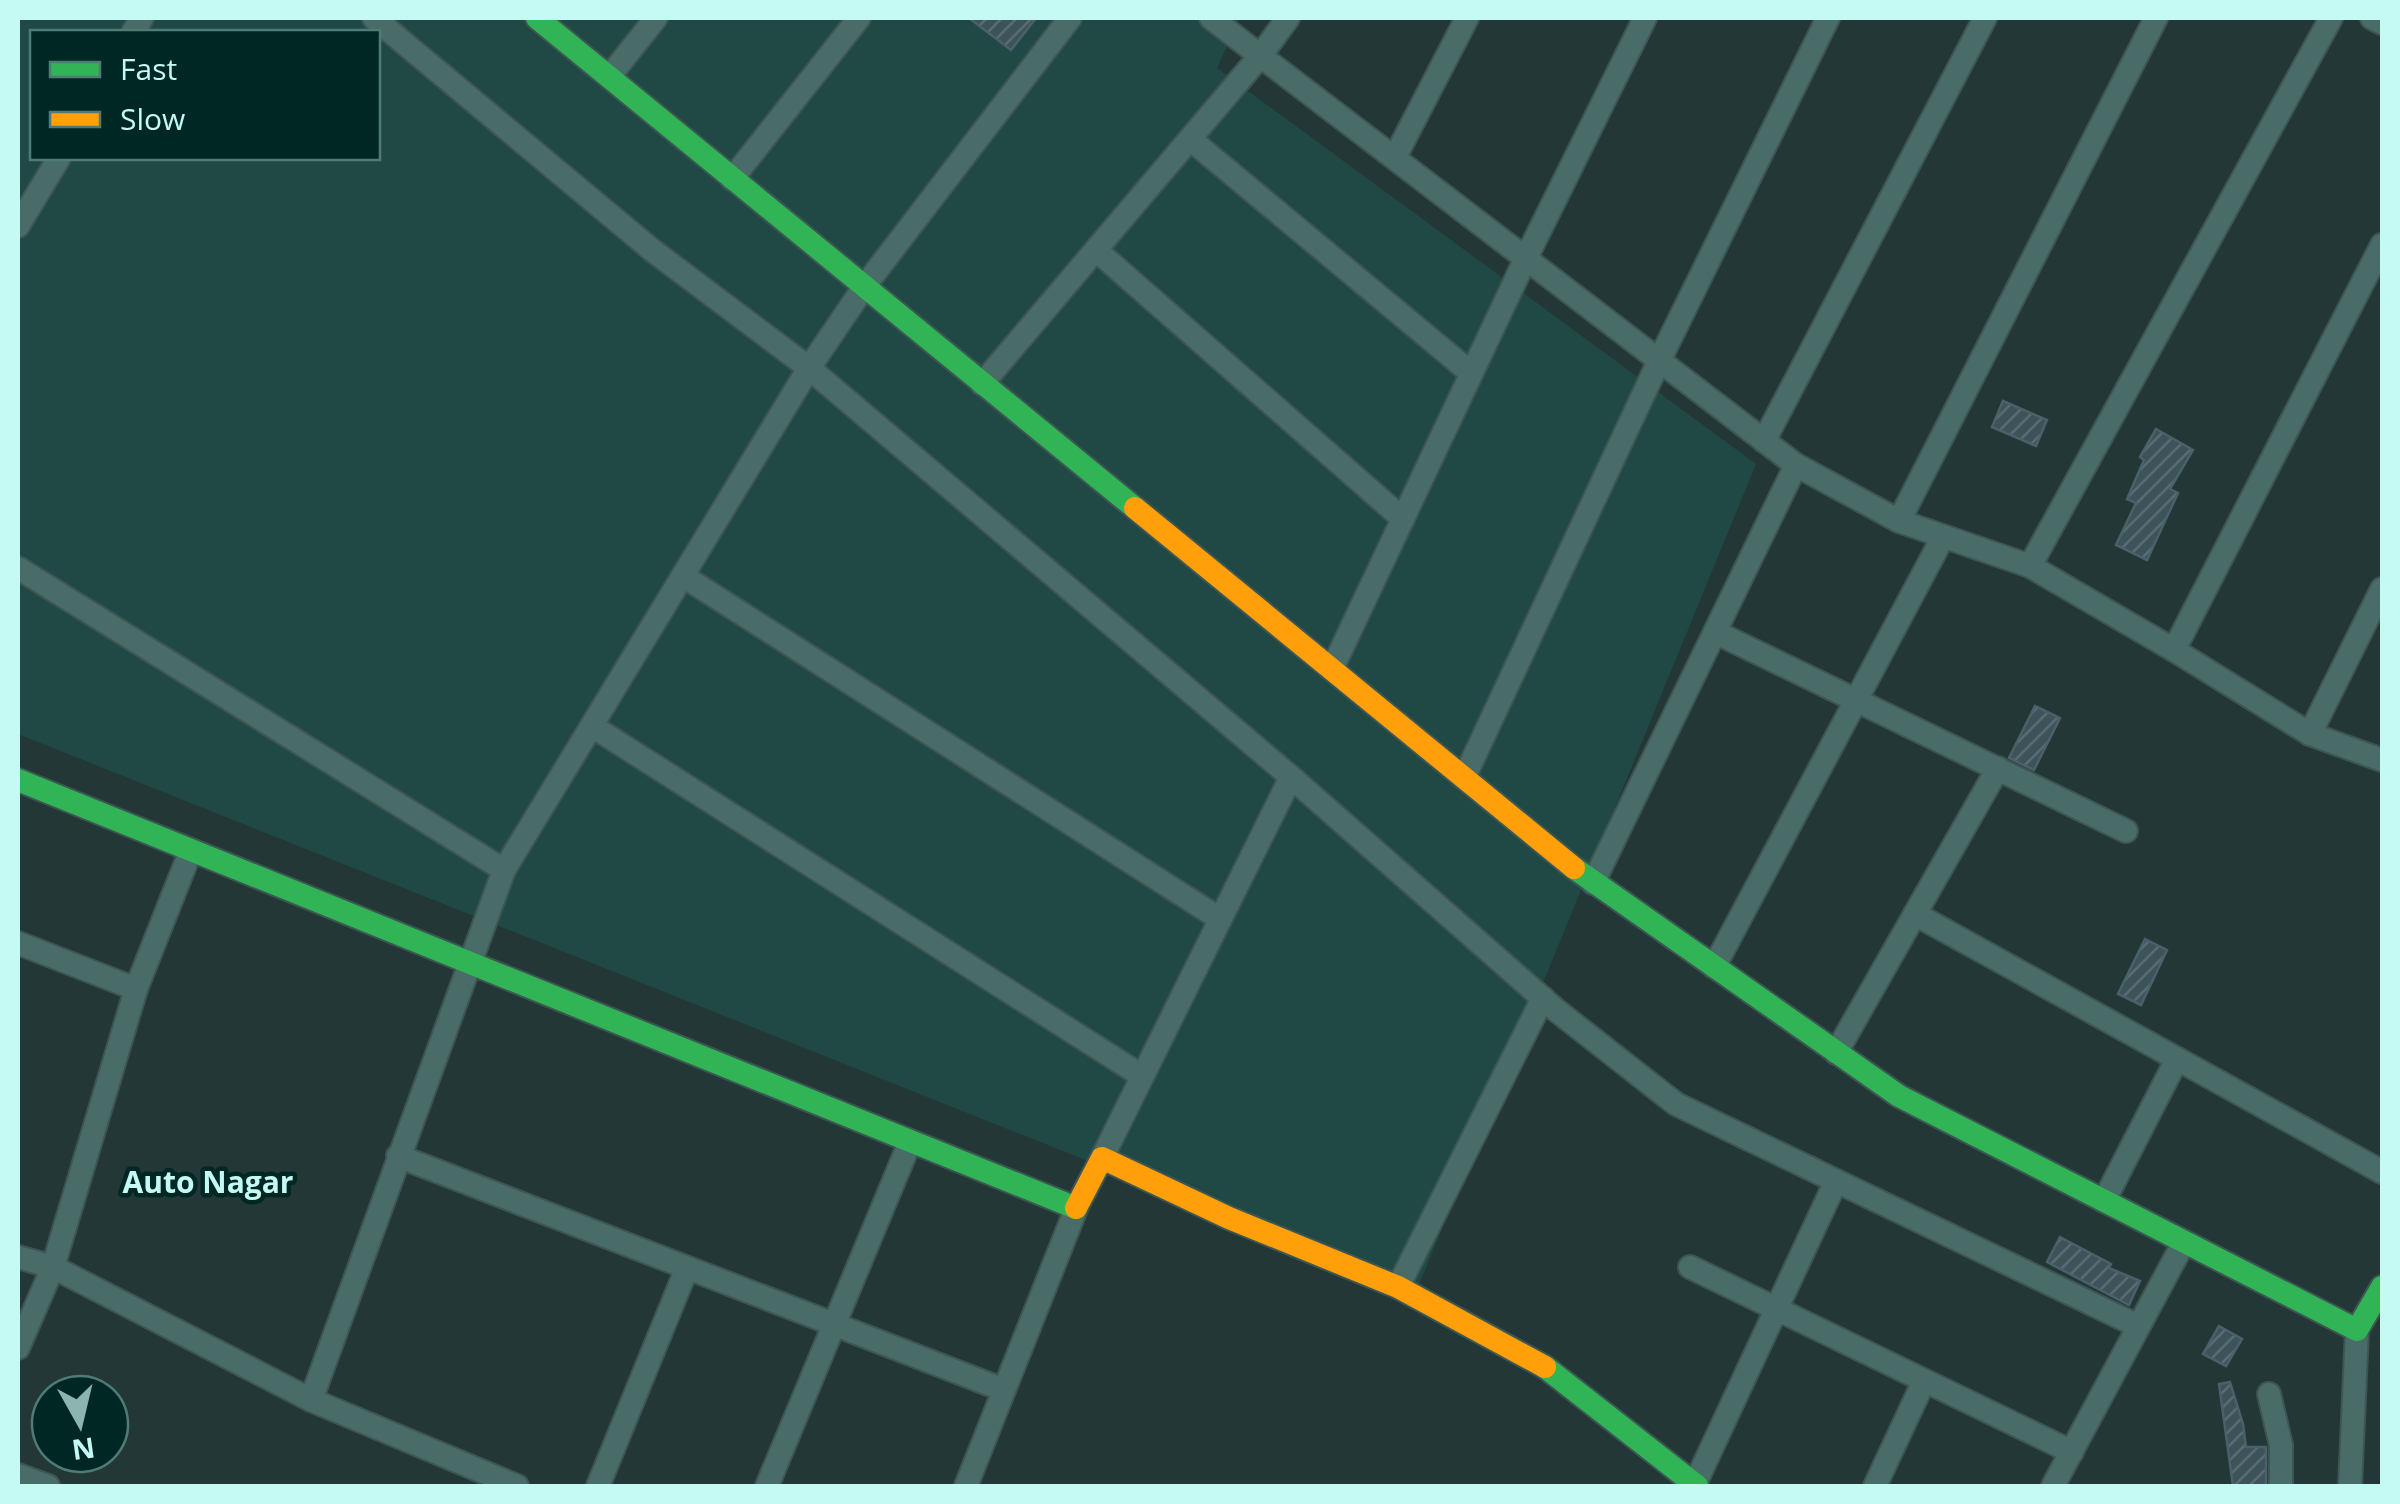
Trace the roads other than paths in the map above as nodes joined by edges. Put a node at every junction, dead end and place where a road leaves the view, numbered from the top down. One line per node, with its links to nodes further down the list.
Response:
1 (374, 18): 28 (street)
2 (537, 18): 17 (street)
3 (656, 18): 17 (street)
4 (859, 18): 21 (street)
5 (1070, 18): 26 (street)
6 (1212, 18): 16 (street)
7 (1288, 18): 16 (street)
8 (1467, 18): 19 (street)
9 (1644, 18): 25 (street)
10 (1828, 18): 27 (street)
11 (1985, 18): 31 (street)
12 (2156, 18): 34 (street)
13 (2331, 18): 36 (street)
14 (2372, 18): 15 (street)
15 (2382, 22)
16 (1262, 55): 18 (street); 19 (street)
17 (609, 77): 21 (street)
18 (1190, 139): 24 (street); 29 (street)
19 (1395, 158): 25 (street)
20 (58, 160): 22 (street)
21 (732, 179): 26 (street)
22 (18, 226)
23 (2382, 245): 41 (street)
24 (1096, 250): 30 (street); 33 (street)
25 (1526, 258): 27 (street); 29 (street)
26 (864, 287): 28 (street); 30 (street)
27 (1659, 361): 31 (street); 49 (street)
28 (809, 368): 38 (street); 48 (street)
29 (1472, 373): 33 (street)
30 (982, 384): 42 (street)
31 (1764, 441): 32 (street)
32 (1796, 465): 34 (street); 40 (street)
33 (1403, 519): 42 (street)
34 (1899, 521): 35 (street)
35 (1943, 537): 36 (street); 43 (street)
36 (2030, 566): 41 (street)
37 (18, 568): 53 (street)
38 (683, 576): 44 (street); 56 (street)
39 (2382, 590): 45 (street)
40 (1714, 632): 43 (street); 54 (street)
41 (2174, 650): 45 (street)
42 (1332, 670): 49 (street)
43 (1856, 699): 47 (street); 59 (street)
44 (592, 726): 53 (street); 64 (street)
45 (2310, 734): 46 (street)
46 (2382, 760)
47 (1998, 768): 51 (street); 55 (street)
48 (1291, 776): 56 (street); 61 (street)
49 (1464, 778): 54 (street)
50 (18, 780): 52 (street)
51 (2126, 831)
52 (191, 850): 58 (street); 60 (street)
53 (504, 870): 58 (street)
54 (1593, 882): 59 (street)
55 (1915, 914): 62 (street); 63 (street)
56 (1220, 919): 64 (street)
57 (18, 944): 60 (street)
58 (468, 962): 65 (street); 66 (street)
59 (1714, 967): 62 (street)
60 (136, 989): 74 (street)
61 (1543, 998): 69 (street); 77 (street)
62 (1836, 1053): 70 (street)
63 (2177, 1058): 68 (street); 70 (street)
64 (1142, 1076): 67 (street)
65 (910, 1142): 71 (street); 80 (street)
66 (398, 1156): 76 (street); 87 (street)
67 (1102, 1158): 71 (street); 77 (street)
68 (2382, 1172)
69 (1836, 1181): 79 (street); 81 (street)
70 (2104, 1201): 72 (street)
71 (1076, 1209): 85 (street)
72 (2184, 1242): 81 (street); 82 (street)
73 (18, 1257): 74 (street)
74 (53, 1267): 83 (street); 87 (street)
75 (1690, 1267): 79 (street)
76 (687, 1268): 80 (street); 92 (street)
77 (1398, 1286): 95 (street)
78 (2382, 1287): 82 (street)
79 (1776, 1310): 84 (street); 95 (street)
80 (834, 1324): 85 (street); 93 (street)
81 (2138, 1326): 88 (street)
82 (2357, 1330): 99 (street)
83 (18, 1348)
84 (1924, 1381): 88 (street); 96 (street)
85 (1004, 1390): 94 (street)
86 (2268, 1394): 98 (street)
87 (311, 1400): 91 (street)
88 (2072, 1452): 97 (street)
89 (18, 1475): 90 (street)
90 (48, 1486)
91 (518, 1486)
92 (598, 1486)
93 (767, 1486)
94 (966, 1486)
95 (1696, 1486)
96 (1875, 1486)
97 (2054, 1486)
98 (2281, 1486)
99 (2350, 1486)

